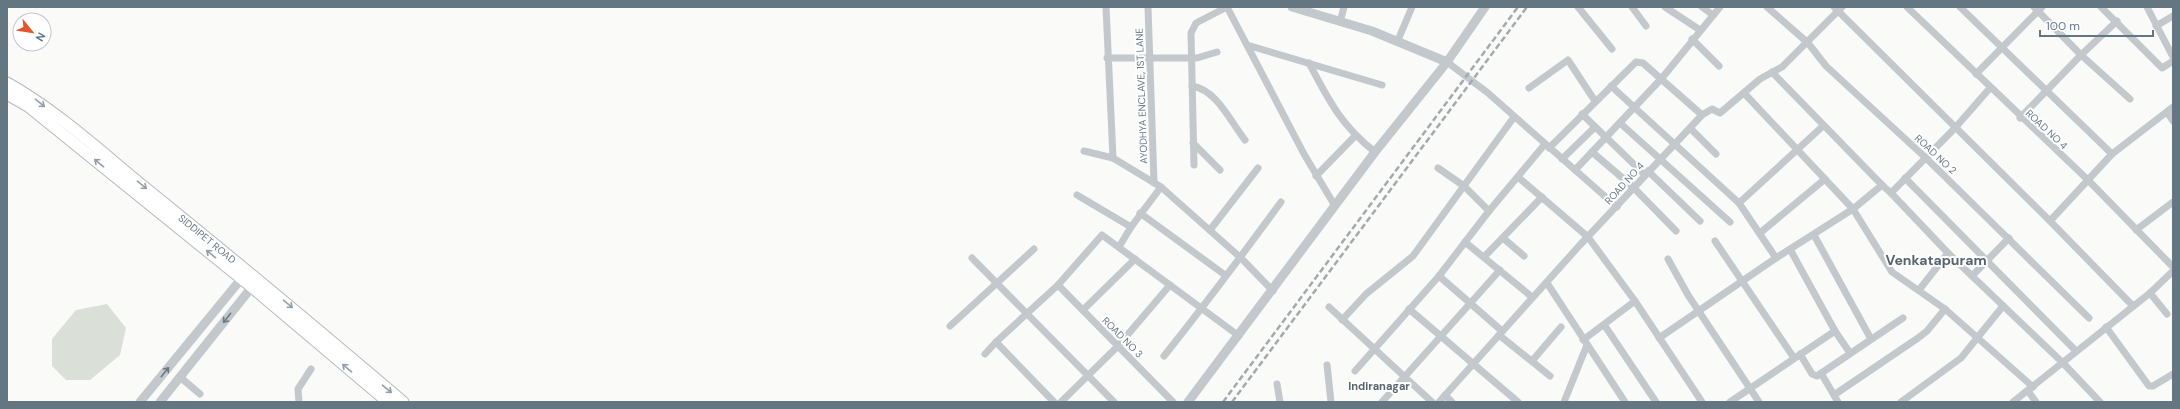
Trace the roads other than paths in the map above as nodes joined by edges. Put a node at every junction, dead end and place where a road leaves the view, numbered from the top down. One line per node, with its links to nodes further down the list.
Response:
1 (1106, 7): 36 (street)
2 (1148, 7): 37 (street, AYODHYA ENCLAVE, 1ST LANE)
3 (1227, 7): 30 (street); 38 (street)
4 (1292, 7): 23 (street)
5 (1344, 7): 23 (street)
6 (1412, 7): 28 (street)
7 (1485, 7): 40 (street)
8 (1578, 7): 32 (street)
9 (1632, 7): 24 (street)
10 (1665, 7): 26 (street)
11 (1702, 7): 20 (street)
12 (1720, 7): 20 (street)
13 (1767, 7): 29 (street, ROAD NO 2)
14 (1907, 7): 44 (street, ROAD NO 4)
15 (1960, 7): 31 (street)
16 (2101, 7): 22 (street)
17 (2147, 7): 25 (street)
18 (1838, 8): 29 (street); 69 (street)
19 (2038, 8): 31 (street); 34 (street)
20 (1713, 15): 26 (street)
21 (2173, 16): 25 (street)
22 (2117, 21): 34 (street); 39 (street)
23 (1340, 22): 28 (street)
24 (1646, 26)
25 (2156, 26): 35 (street)
26 (1700, 30): 27 (street)
27 (1692, 39): 42 (street); 45 (street)
28 (1398, 40): 40 (street)
29 (1808, 43): 43 (street); 84 (street, ROAD NO 2)
30 (1247, 45): 41 (street); 92 (street)
31 (2003, 47): 44 (street); 52 (street)
32 (1612, 49)
33 (1217, 52): 38 (street)
34 (2080, 55): 52 (street); 55 (street)
35 (2173, 57)
36 (1108, 58): 37 (street); 82 (street)
37 (1150, 58): 38 (street); 97 (street, AYODHYA ENCLAVE, 1ST LANE)
38 (1191, 58): 48 (street)
39 (2173, 61)
40 (1447, 62): 62 (street); 78 (street)
41 (1309, 63): 47 (street); 70 (street)
42 (1719, 66)
43 (1772, 72): 53 (street); 67 (street)
44 (1976, 74): 51 (street, ROAD NO 4)
45 (1662, 78): 49 (street); 58 (street); 61 (street)
46 (7, 83): 141 (main road, SIDDIPET ROAD, one-way to 141)
47 (1382, 85)
48 (1192, 86): 72 (street); 73 (street)
49 (1611, 86): 56 (street); 58 (street)
50 (1528, 88): 56 (street)
51 (1990, 88): 63 (street, ROAD NO 4); 69 (street)
52 (2046, 92): 63 (street); 81 (street)
53 (1744, 93): 61 (street); 76 (street)
54 (7, 94): 141 (main road, SIDDIPET ROAD, one-way to 54)
55 (2130, 99)
56 (1596, 101): 60 (street)
57 (2173, 107): 59 (street)
58 (1635, 108): 65 (street); 74 (street)
59 (2166, 112): 64 (street); 81 (street)
60 (1582, 114): 66 (street); 75 (street)
61 (1702, 115): 68 (street, ROAD NO 4)
62 (1514, 117): 75 (street); 99 (street)
63 (2020, 118): 96 (street, ROAD NO 4)
64 (2173, 121)
65 (1620, 123): 71 (street); 85 (street)
66 (1595, 126): 71 (street); 83 (street)
67 (1823, 126): 76 (street); 98 (street)
68 (1690, 128): 74 (street, ROAD NO 4); 80 (street)
69 (1955, 128): 84 (street); 112 (street)
70 (1355, 136): 78 (street); 92 (street)
71 (1606, 137): 79 (street); 91 (street)
72 (1245, 140)
73 (1193, 143): 86 (street); 89 (street)
74 (1674, 144): 85 (street, ROAD NO 4); 106 (street)
75 (1547, 146): 83 (street); 93 (street)
76 (1798, 150): 95 (street); 106 (street)
77 (1084, 151): 82 (street)
78 (1375, 152): 107 (street)
79 (1592, 152): 90 (street); 100 (street)
80 (1716, 154)
81 (2112, 154): 96 (street)
82 (1113, 158): 97 (street)
83 (1562, 159): 90 (street)
84 (1927, 159): 94 (street); 123 (street, ROAD NO 2)
85 (1659, 160): 91 (street, ROAD NO 4); 114 (street)
86 (1194, 165)
87 (1258, 168): 116 (street)
88 (1438, 168): 99 (street)
89 (1220, 170)
90 (1575, 170): 108 (street)
91 (1647, 173): 100 (street, ROAD NO 4); 113 (street)
92 (1316, 176): 107 (street)
93 (1518, 176): 103 (street); 110 (street)
94 (1905, 178): 101 (street); 137 (street)
95 (1825, 179): 109 (street); 119 (street)
96 (2088, 180): 112 (street); 117 (street, ROAD NO 4)
97 (1157, 185): 111 (street); 116 (street)
98 (1882, 185): 101 (street); 109 (street)
99 (1464, 186): 110 (street); 169 (street)
100 (1633, 187): 108 (street, ROAD NO 4); 118 (street)
101 (1891, 193): 129 (street)
102 (1077, 195): 115 (street)
103 (1542, 197): 121 (street); 122 (street)
104 (1281, 202): 133 (street)
105 (2173, 202): 117 (street)
106 (1739, 203): 119 (street)
107 (1335, 206): 152 (street)
108 (1617, 207): 121 (street, ROAD NO 4)
109 (1853, 209): 120 (street); 151 (street)
110 (1489, 211): 125 (street)
111 (1140, 213): 115 (street); 142 (street)
112 (2050, 221): 158 (street)
113 (1700, 222)
114 (1730, 222)
115 (1131, 226): 126 (street)
116 (1210, 230): 133 (street)
117 (2136, 230): 138 (street, ROAD NO 4)
118 (1676, 231)
119 (1760, 233): 134 (street)
120 (1814, 235): 128 (street); 180 (street)
121 (1588, 237): 146 (street, ROAD NO 4); 155 (street)
122 (1503, 238): 130 (street); 131 (street)
123 (2009, 238): 137 (street); 168 (street, ROAD NO 2)
124 (1715, 241): 145 (street)
125 (1466, 242): 131 (street); 143 (street)
126 (1119, 247): 135 (street); 149 (street)
127 (1034, 249): 148 (street)
128 (1790, 251): 134 (street); 174 (street)
129 (1948, 253): 144 (street); 151 (street)
130 (1524, 256)
131 (1484, 257): 139 (street)
132 (972, 258): 148 (street)
133 (1241, 258): 142 (street); 152 (street)
134 (1776, 258): 145 (street)
135 (1135, 259): 150 (street); 163 (street)
136 (1668, 259): 164 (street)
137 (1987, 260): 144 (street); 185 (street)
138 (2173, 267)
139 (1500, 270): 154 (street); 156 (street)
140 (2173, 270): 153 (street)
141 (244, 275): 147 (main road, SIDDIPET ROAD); 190 (street)
142 (1225, 275): 160 (street)
143 (1440, 276): 156 (street); 161 (street)
144 (1972, 276): 157 (street)
145 (1743, 281): 164 (street); 189 (street)
146 (1547, 282): 154 (street, ROAD NO 4); 182 (street)
147 (255, 283): 195 (street, one-way to 195); 214 (main road, SIDDIPET ROAD, one-way to 147); 215 (main road, SIDDIPET ROAD, one-way to 215)
148 (998, 284): 165 (street); 170 (street)
149 (1058, 285): 163 (street, ROAD NO 3); 165 (street)
150 (1170, 285): 160 (street); 183 (street)
151 (1920, 290): 162 (street)
152 (1273, 291): 176 (street)
153 (2150, 292): 158 (street); 166 (street)
154 (1532, 297): 175 (street, ROAD NO 4)
155 (1635, 301): 171 (street); 178 (street)
156 (1470, 303): 175 (street); 177 (street)
157 (2003, 306): 179 (street); 193 (street)
158 (2133, 306): 173 (street)
159 (1329, 307): 169 (street)
160 (1201, 308): 176 (street); 188 (street)
161 (1409, 309): 177 (street); 184 (street)
162 (1945, 309): 179 (street); 210 (street)
163 (1083, 310): 183 (street, ROAD NO 3)
164 (1699, 312): 178 (street); 205 (street)
165 (1027, 313): 181 (street); 200 (street)
166 (2167, 314)
167 (1903, 318): 180 (street)
168 (2089, 318)
169 (1342, 320): 184 (street)
170 (950, 326)
171 (1605, 326): 182 (street); 229 (street)
172 (1561, 327): 191 (street)
173 (2106, 327): 185 (street); 199 (street)
174 (1835, 331): 186 (street); 189 (street)
175 (1501, 333): 191 (street); 192 (street, ROAD NO 4)
176 (1239, 336): 220 (street)
177 (1440, 336): 192 (street); 203 (street)
178 (1659, 338): 230 (street)
179 (1978, 338): 206 (street); 233 (street)
180 (1870, 339): 186 (street)
181 (996, 342): 187 (street); 216 (street)
182 (1585, 343): 209 (street); 228 (street)
183 (1118, 346): 200 (street); 219 (street, ROAD NO 3)
184 (1374, 349): 197 (street); 203 (street)
185 (2076, 351): 193 (street)
186 (1850, 353): 198 (street)
187 (985, 354)
188 (1164, 356)
189 (1797, 356): 198 (street); 205 (street)
190 (176, 358): 195 (street); 211 (street, one-way to 190)
191 (1532, 361): 201 (street)
192 (1474, 363): 208 (street, ROAD NO 4); 227 (street)
193 (2063, 363): 206 (street); 236 (street)
194 (1327, 365): 222 (street)
195 (188, 368): 202 (street)
196 (311, 369): 213 (street)
197 (1355, 372)
198 (1821, 373): 210 (street)
199 (2173, 374)
200 (1088, 376): 217 (street); 218 (street)
201 (1550, 376)
202 (180, 377): 207 (street); 212 (street)
203 (1404, 377): 223 (street); 224 (street)
204 (1277, 384): 221 (street)
205 (1750, 388): 231 (street); 232 (street)
206 (2030, 389): 234 (street); 235 (street)
207 (200, 394)
208 (1445, 395): 225 (street, ROAD NO 4); 226 (street)
209 (1567, 400)
210 (1835, 400)
211 (140, 402)
212 (160, 402)
213 (299, 402)
214 (388, 402)
215 (403, 402)
216 (1054, 402)
217 (1061, 402)
218 (1114, 402)
219 (1173, 402)
220 (1188, 402)
221 (1280, 402)
222 (1331, 402)
223 (1382, 402)
224 (1432, 402)
225 (1439, 402)
226 (1452, 402)
227 (1518, 402)
228 (1625, 402)
229 (1656, 402)
230 (1702, 402)
231 (1730, 402)
232 (1760, 402)
233 (1901, 402)
234 (2013, 402)
235 (2036, 402)
236 (2100, 402)

